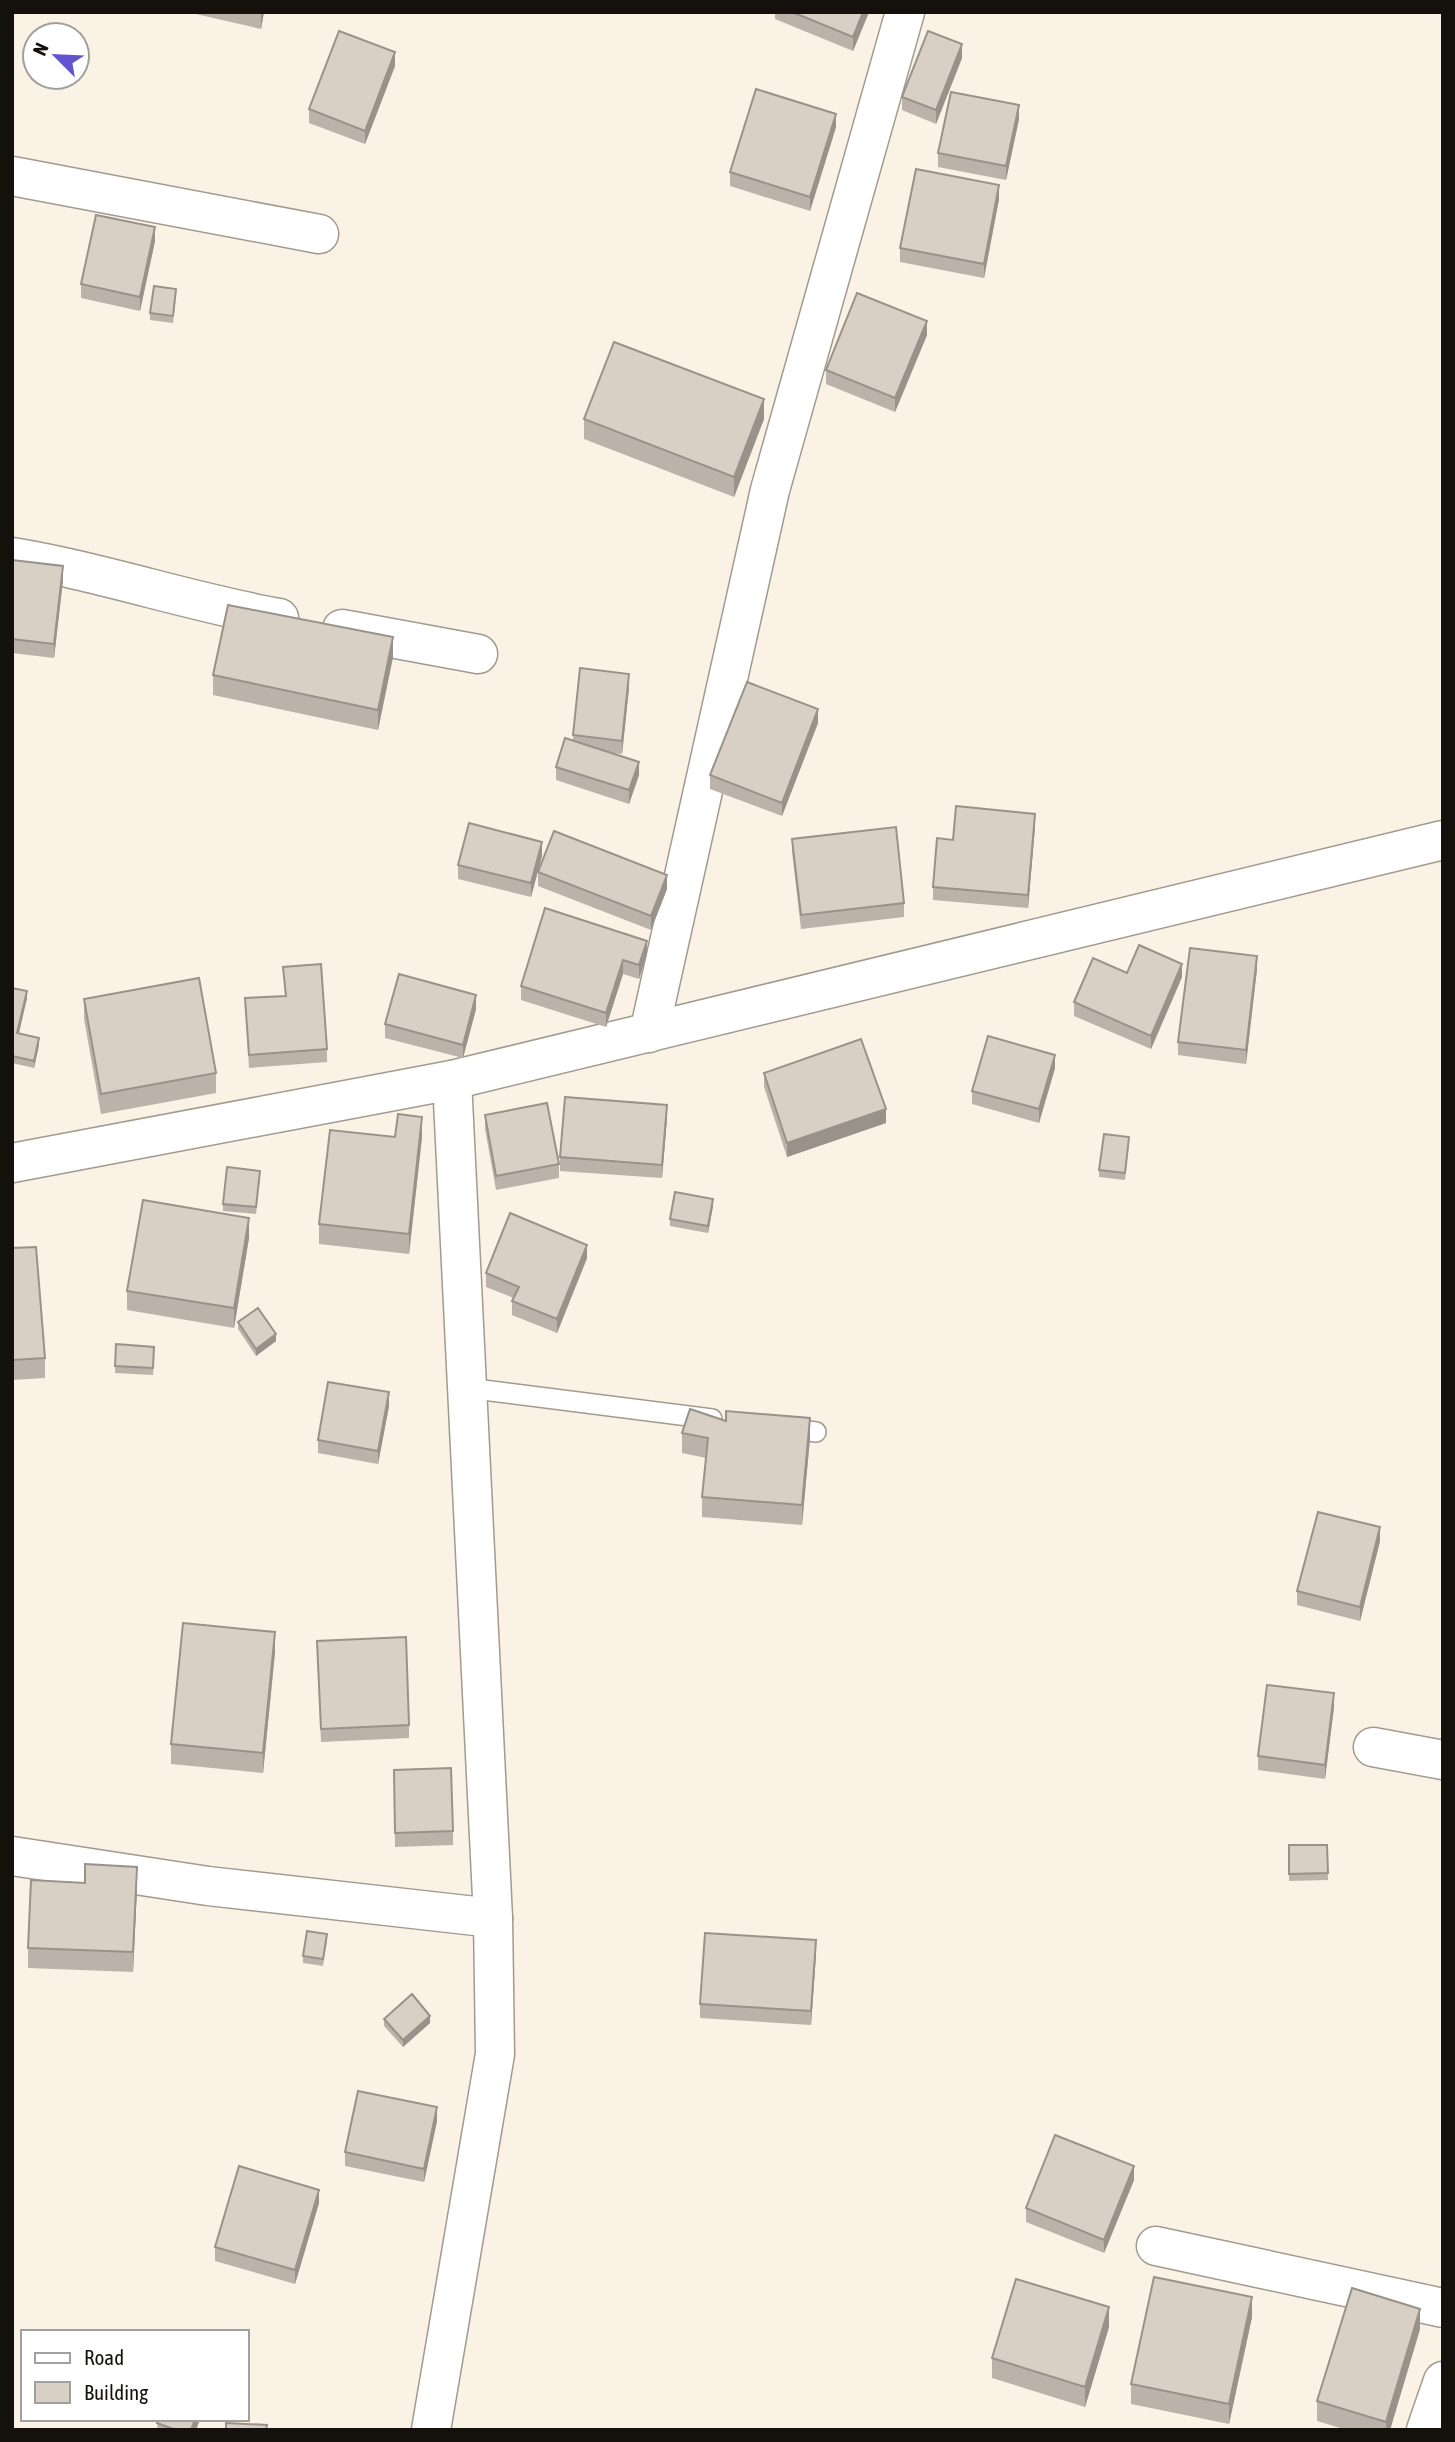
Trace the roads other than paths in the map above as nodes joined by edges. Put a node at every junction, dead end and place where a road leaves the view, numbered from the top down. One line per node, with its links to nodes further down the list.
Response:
1 (905, 12): 7 (street)
2 (12, 176): 3 (street)
3 (319, 234)
4 (12, 557): 5 (street)
5 (478, 654)
6 (1443, 840): 7 (street)
7 (649, 1033): 8 (street)
8 (452, 1080): 9 (street); 10 (street)
9 (12, 1163)
10 (467, 1388): 11 (lane); 17 (street)
11 (736, 1422)
12 (763, 1425): 13 (lane)
13 (816, 1432)
14 (1373, 1747): 15 (street)
15 (1443, 1760)
16 (12, 1856): 17 (street)
17 (493, 1918): 22 (street)
18 (1156, 2246): 19 (street)
19 (1443, 2308)
20 (1443, 2381): 21 (street)
21 (1443, 2387): 23 (street)
22 (431, 2430)
23 (1426, 2430)

